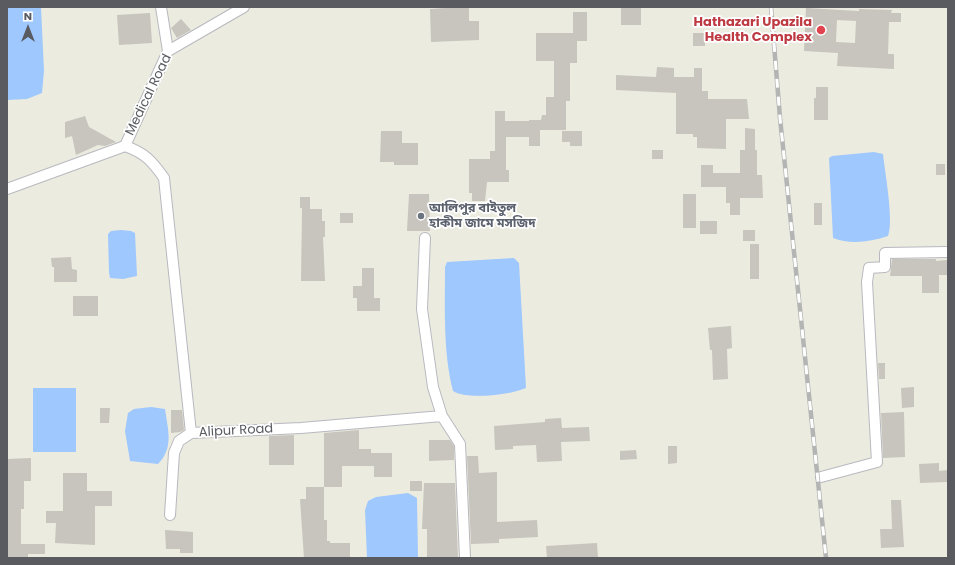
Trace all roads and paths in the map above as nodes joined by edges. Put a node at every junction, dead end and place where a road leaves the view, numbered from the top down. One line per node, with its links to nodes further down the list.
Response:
1 (161, 7): 3 (street)
2 (244, 7): 3 (street, Medical Road)
3 (168, 52): 4 (street, Medical Road)
4 (125, 146): 5 (street, Medical Road); 9 (street, Alipur Road)
5 (7, 189)
6 (425, 238): 8 (street)
7 (948, 252): 10 (street)
8 (442, 416): 9 (street, Alipur Road); 12 (street)
9 (191, 433): 11 (street)
10 (822, 477)
11 (170, 515)
12 (465, 558)

